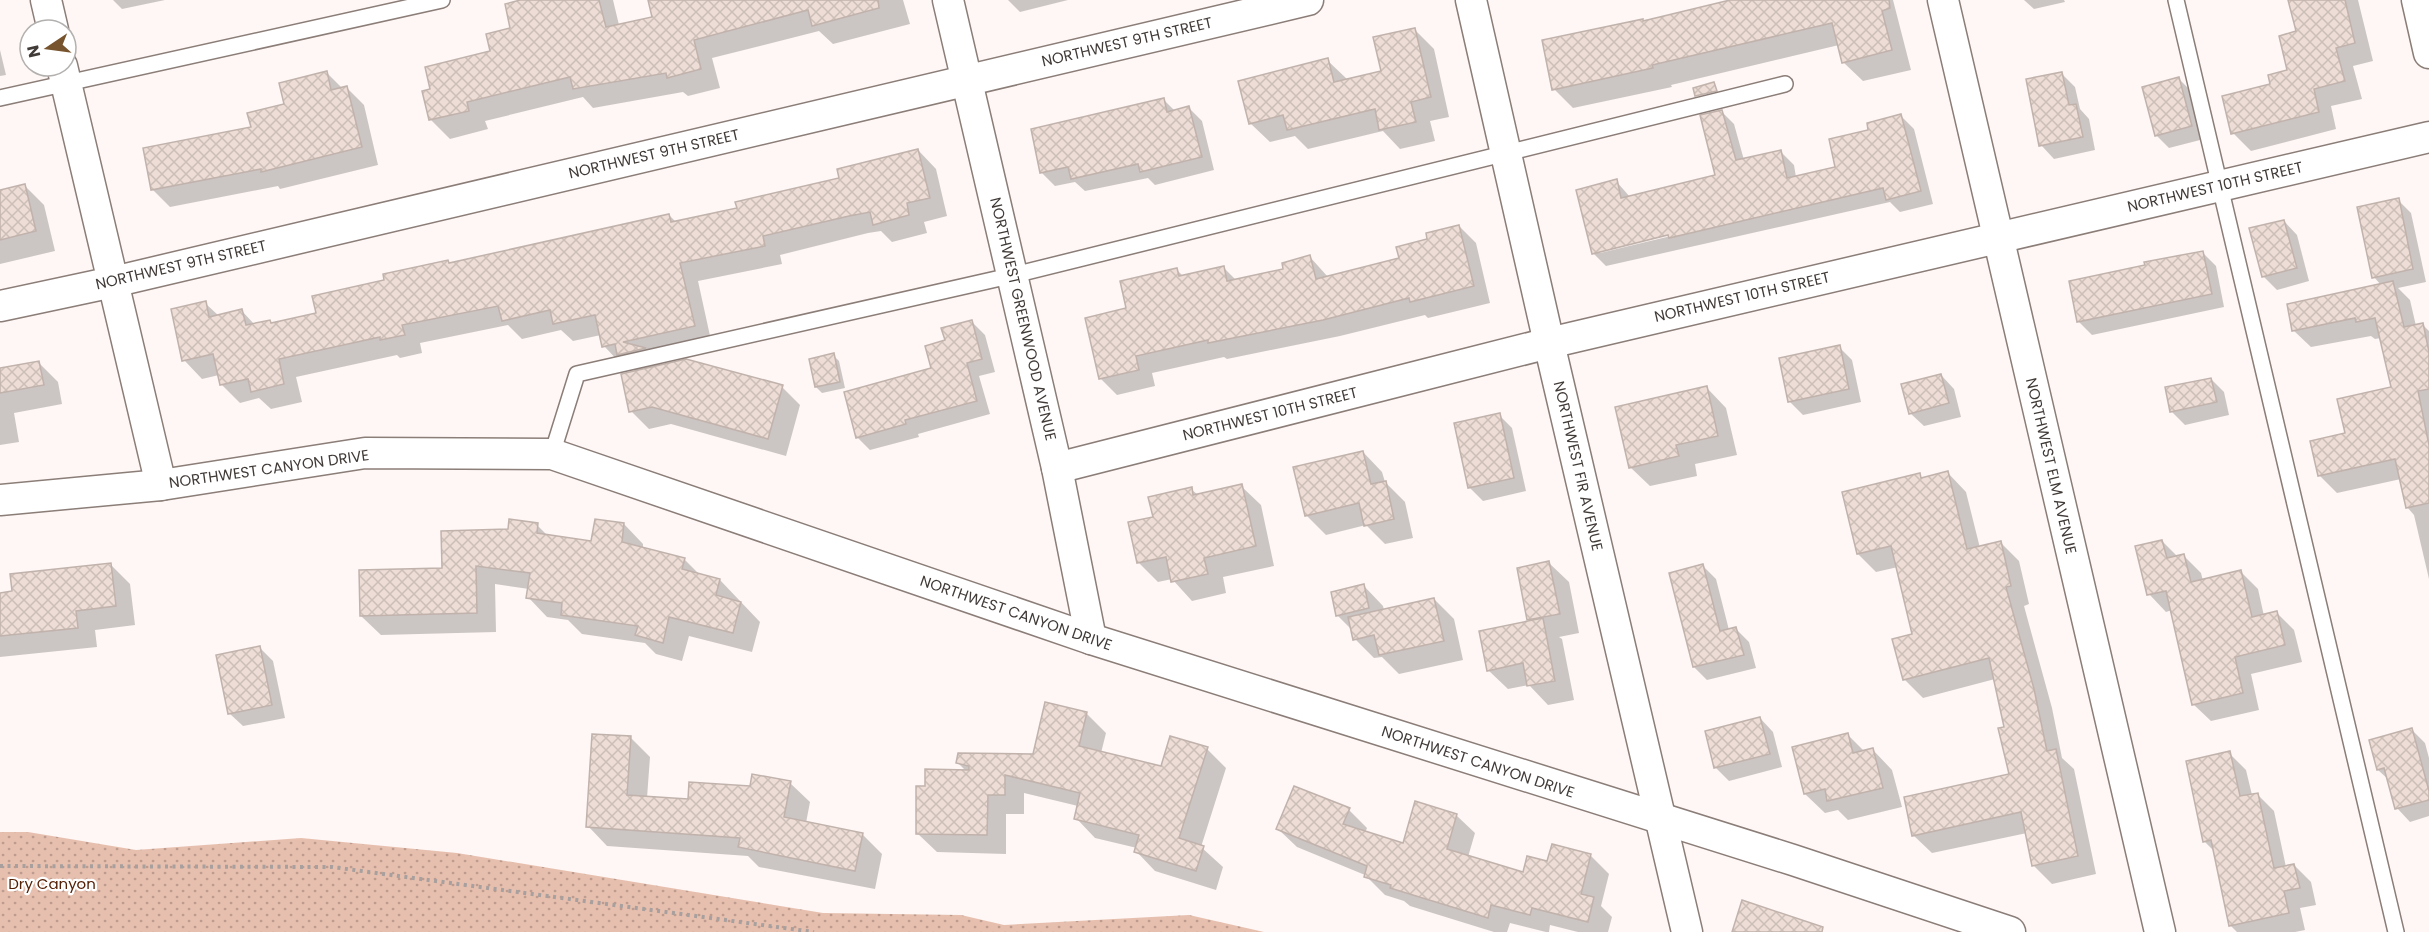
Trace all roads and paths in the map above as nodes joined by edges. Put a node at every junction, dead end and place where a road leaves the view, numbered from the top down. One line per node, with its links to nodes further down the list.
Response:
1 (46, 0): 9 (street)
2 (442, 0): 11 (lane)
3 (948, 0): 14 (street, NORTHWEST GREENWOOD AVENUE)
4 (1308, 0): 14 (street, NORTHWEST 9TH STREET)
5 (1471, 0): 18 (street, NORTHWEST FIR AVENUE)
6 (1943, 0): 20 (street, NORTHWEST ELM AVENUE)
7 (2176, 0): 19 (lane)
8 (2417, 0): 10 (street)
9 (50, 18)
10 (2429, 53)
11 (78, 71)
12 (53, 78): 16 (lane)
13 (65, 78): 22 (street)
14 (966, 80): 21 (street, NORTHWEST GREENWOOD AVENUE); 22 (street, NORTHWEST 9TH STREET)
15 (1785, 84): 18 (lane)
16 (0, 98)
17 (2429, 137): 19 (street, NORTHWEST 10TH STREET)
18 (1507, 153): 21 (lane); 24 (street, NORTHWEST FIR AVENUE)
19 (2220, 187): 20 (street, NORTHWEST 10TH STREET); 36 (lane)
20 (1998, 236): 24 (street, NORTHWEST 10TH STREET); 35 (street, NORTHWEST ELM AVENUE)
21 (1014, 275): 25 (lane); 26 (street, NORTHWEST GREENWOOD AVENUE)
22 (113, 282): 23 (street, NORTHWEST 9TH STREET); 27 (street)
23 (0, 306)
24 (1549, 343): 26 (street, NORTHWEST 10TH STREET); 30 (street, NORTHWEST FIR AVENUE)
25 (552, 454): 27 (street, NORTHWEST CANYON DRIVE); 29 (street, NORTHWEST CANYON DRIVE)
26 (1058, 468): 29 (street, NORTHWEST GREENWOOD AVENUE)
27 (161, 485): 28 (street, NORTHWEST CANYON DRIVE)
28 (0, 500)
29 (1091, 639): 30 (street, NORTHWEST CANYON DRIVE)
30 (1661, 820): 33 (street, NORTHWEST FIR AVENUE); 34 (street, NORTHWEST CANYON DRIVE)
31 (0, 866): 32 (path)
32 (814, 932)
33 (1688, 932)
34 (2010, 932)
35 (2160, 932)
36 (2396, 932)

